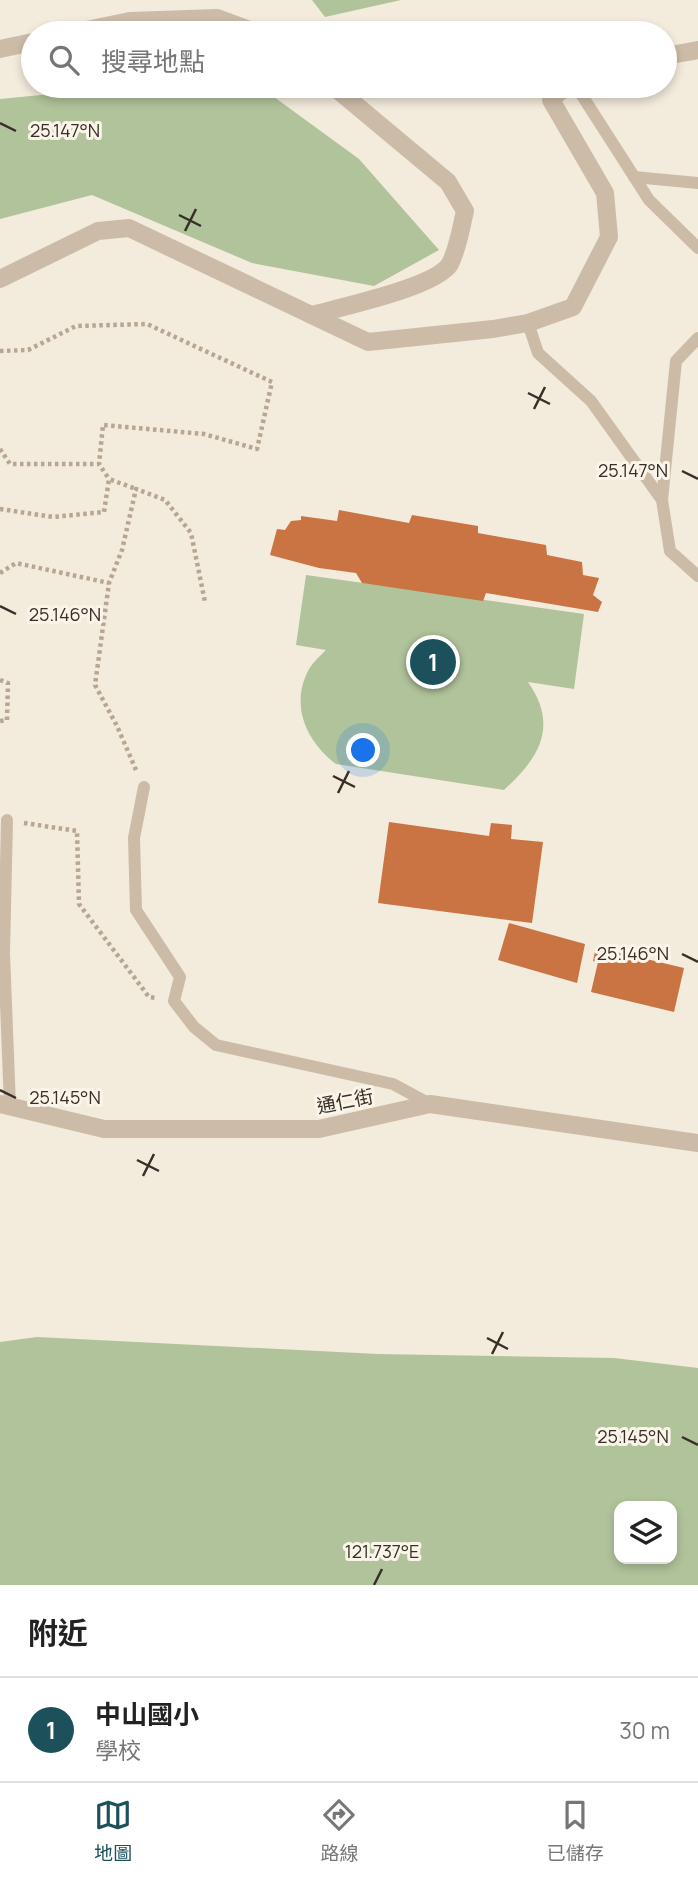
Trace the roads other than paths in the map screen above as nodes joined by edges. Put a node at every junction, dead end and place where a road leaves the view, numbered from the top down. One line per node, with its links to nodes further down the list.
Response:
1 (126, 21): 2 (street)
2 (225, 21)
3 (21, 45): 4 (street)
4 (0, 49)
5 (698, 50): 6 (street)
6 (677, 54)
7 (347, 98): 14 (street)
8 (553, 98): 15 (street)
9 (584, 98): 10 (lane)
10 (634, 177): 11 (lane); 12 (lane)
11 (698, 183)
12 (698, 248)
13 (0, 279): 14 (street)
14 (313, 315): 15 (street)
15 (528, 323): 17 (lane)
16 (698, 338): 17 (lane)
17 (662, 500): 18 (lane)
18 (698, 576)
19 (144, 787): 21 (lane)
20 (6, 820): 22 (lane)
21 (430, 1104): 22 (street, 通仁街); 23 (street, 通仁街)
22 (5, 1105)
23 (698, 1143)

